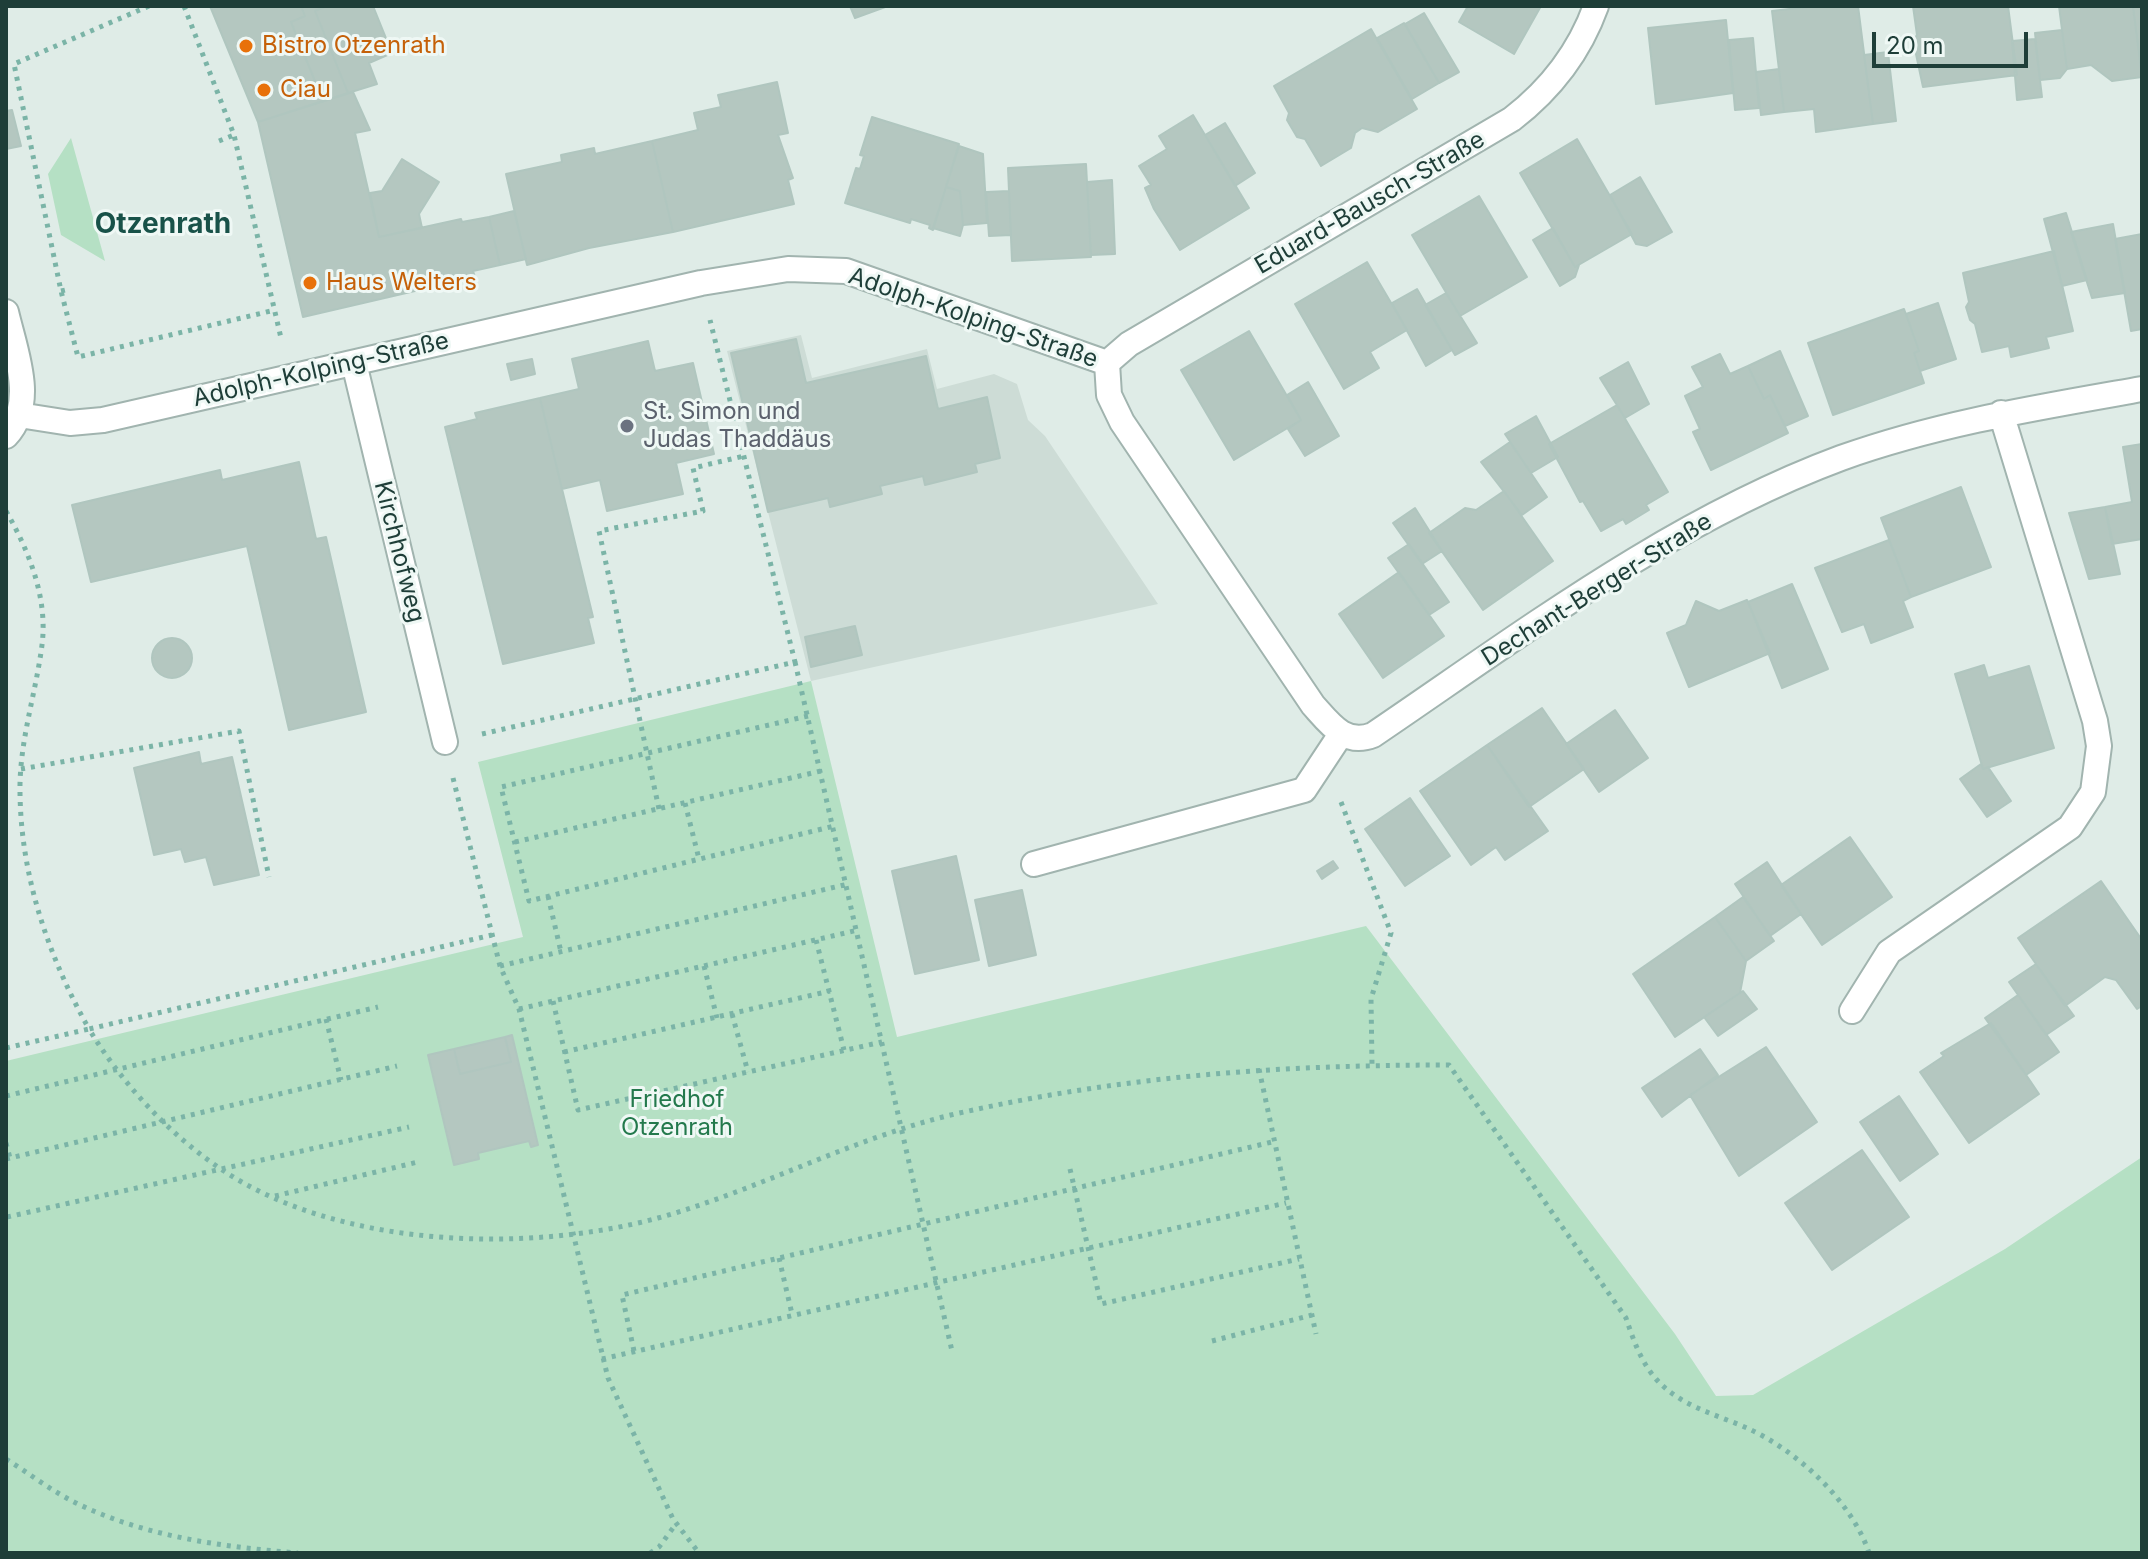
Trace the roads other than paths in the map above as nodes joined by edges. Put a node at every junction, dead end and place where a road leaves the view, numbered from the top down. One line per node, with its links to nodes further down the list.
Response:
1 (1596, 6): 4 (street, Eduard-Bausch-Straße)
2 (6, 312): 7 (street)
3 (354, 363): 4 (street, Adolph-Kolping-Straße); 7 (street, Adolph-Kolping-Straße); 10 (street, Kirchhofweg)
4 (1107, 363): 9 (street, Adolph-Kolping-Straße)
5 (2142, 389): 6 (street, Dechant-Berger-Straße)
6 (2001, 413): 9 (street, Dechant-Berger-Straße); 12 (street)
7 (19, 415): 8 (street)
8 (6, 436)
9 (1341, 734): 11 (street)
10 (445, 742)
11 (1034, 864)
12 (1852, 1011)

